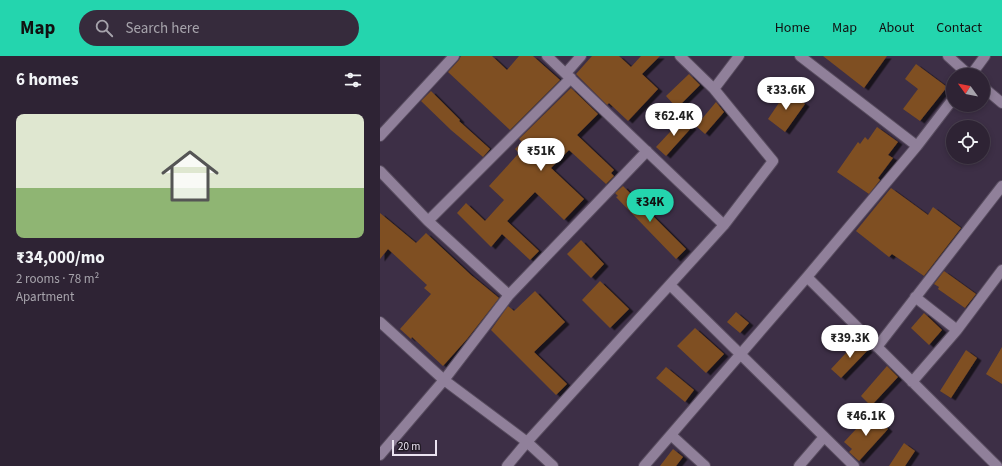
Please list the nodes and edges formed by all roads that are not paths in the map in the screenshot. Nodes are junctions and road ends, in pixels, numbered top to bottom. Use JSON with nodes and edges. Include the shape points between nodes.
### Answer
{"nodes":[{"id":1,"x":454,"y":56,"type":"edge"},
{"id":2,"x":547,"y":56,"type":"edge"},
{"id":3,"x":581,"y":56,"type":"edge"},
{"id":4,"x":680,"y":56,"type":"edge"},
{"id":5,"x":739,"y":56,"type":"edge"},
{"id":6,"x":800,"y":56,"type":"edge"},
{"id":7,"x":948,"y":56,"type":"edge"},
{"id":8,"x":984,"y":56,"type":"edge"},
{"id":9,"x":962,"y":68,"type":"edge"},
{"id":10,"x":975,"y":68,"type":"edge"},
{"id":11,"x":568,"y":76,"type":"junction"},
{"id":12,"x":714,"y":89,"type":"junction"},
{"id":13,"x":990,"y":93,"type":"edge"},
{"id":14,"x":1002,"y":103,"type":"edge"},
{"id":15,"x":946,"y":108,"type":"edge"},
{"id":16,"x":380,"y":136,"type":"edge"},
{"id":17,"x":917,"y":146,"type":"junction"},
{"id":18,"x":647,"y":151,"type":"junction"},
{"id":19,"x":380,"y":172,"type":"edge"},
{"id":20,"x":1002,"y":186,"type":"edge"},
{"id":21,"x":428,"y":221,"type":"junction"},
{"id":22,"x":724,"y":225,"type":"junction"},
{"id":23,"x":1002,"y":270,"type":"edge"},
{"id":24,"x":807,"y":277,"type":"junction"},
{"id":25,"x":670,"y":285,"type":"junction"},
{"id":26,"x":509,"y":295,"type":"junction"},
{"id":27,"x":916,"y":297,"type":"junction"},
{"id":28,"x":380,"y":322,"type":"edge"},
{"id":29,"x":957,"y":330,"type":"junction"},
{"id":30,"x":877,"y":347,"type":"junction"},
{"id":31,"x":740,"y":354,"type":"junction"},
{"id":32,"x":444,"y":380,"type":"junction"},
{"id":33,"x":912,"y":382,"type":"junction"},
{"id":34,"x":671,"y":435,"type":"junction"},
{"id":35,"x":824,"y":437,"type":"junction"},
{"id":36,"x":527,"y":442,"type":"junction"},
{"id":37,"x":380,"y":455,"type":"edge"},
{"id":38,"x":507,"y":466,"type":"edge"},
{"id":39,"x":553,"y":466,"type":"edge"},
{"id":40,"x":644,"y":466,"type":"edge"},
{"id":41,"x":705,"y":466,"type":"edge"},
{"id":42,"x":799,"y":466,"type":"edge"},
{"id":43,"x":854,"y":466,"type":"edge"},
{"id":44,"x":997,"y":466,"type":"edge"}],
"edges":[{"from":1,"to":16,"type":"street"},
{"from":2,"to":11,"type":"street"},
{"from":3,"to":11,"type":"street"},
{"from":4,"to":12,"type":"street"},
{"from":5,"to":12,"type":"street"},
{"from":6,"to":17,"type":"street"},
{"from":7,"to":9,"type":"street"},
{"from":8,"to":10,"type":"street"},
{"from":11,"to":18,"type":"street"},
{"from":11,"to":21,"type":"street"},
{"from":12,"to":22,"type":"street","via":[[773,161]]},
{"from":13,"to":14,"type":"street"},
{"from":15,"to":17,"type":"street"},
{"from":17,"to":24,"type":"street"},
{"from":18,"to":22,"type":"street"},
{"from":18,"to":26,"type":"street"},
{"from":19,"to":21,"type":"street"},
{"from":20,"to":27,"type":"street"},
{"from":21,"to":26,"type":"street"},
{"from":22,"to":25,"type":"street"},
{"from":23,"to":29,"type":"street"},
{"from":24,"to":30,"type":"street"},
{"from":24,"to":31,"type":"street"},
{"from":25,"to":31,"type":"street"},
{"from":25,"to":36,"type":"street"},
{"from":26,"to":32,"type":"street"},
{"from":27,"to":29,"type":"street"},
{"from":27,"to":30,"type":"street"},
{"from":28,"to":32,"type":"street"},
{"from":29,"to":33,"type":"street"},
{"from":30,"to":33,"type":"street"},
{"from":31,"to":34,"type":"street"},
{"from":31,"to":35,"type":"street"},
{"from":32,"to":36,"type":"street"},
{"from":32,"to":37,"type":"street"},
{"from":33,"to":44,"type":"street"},
{"from":34,"to":40,"type":"street"},
{"from":34,"to":41,"type":"street"},
{"from":35,"to":42,"type":"street"},
{"from":35,"to":43,"type":"street"},
{"from":36,"to":38,"type":"street"},
{"from":36,"to":39,"type":"street"}]}
